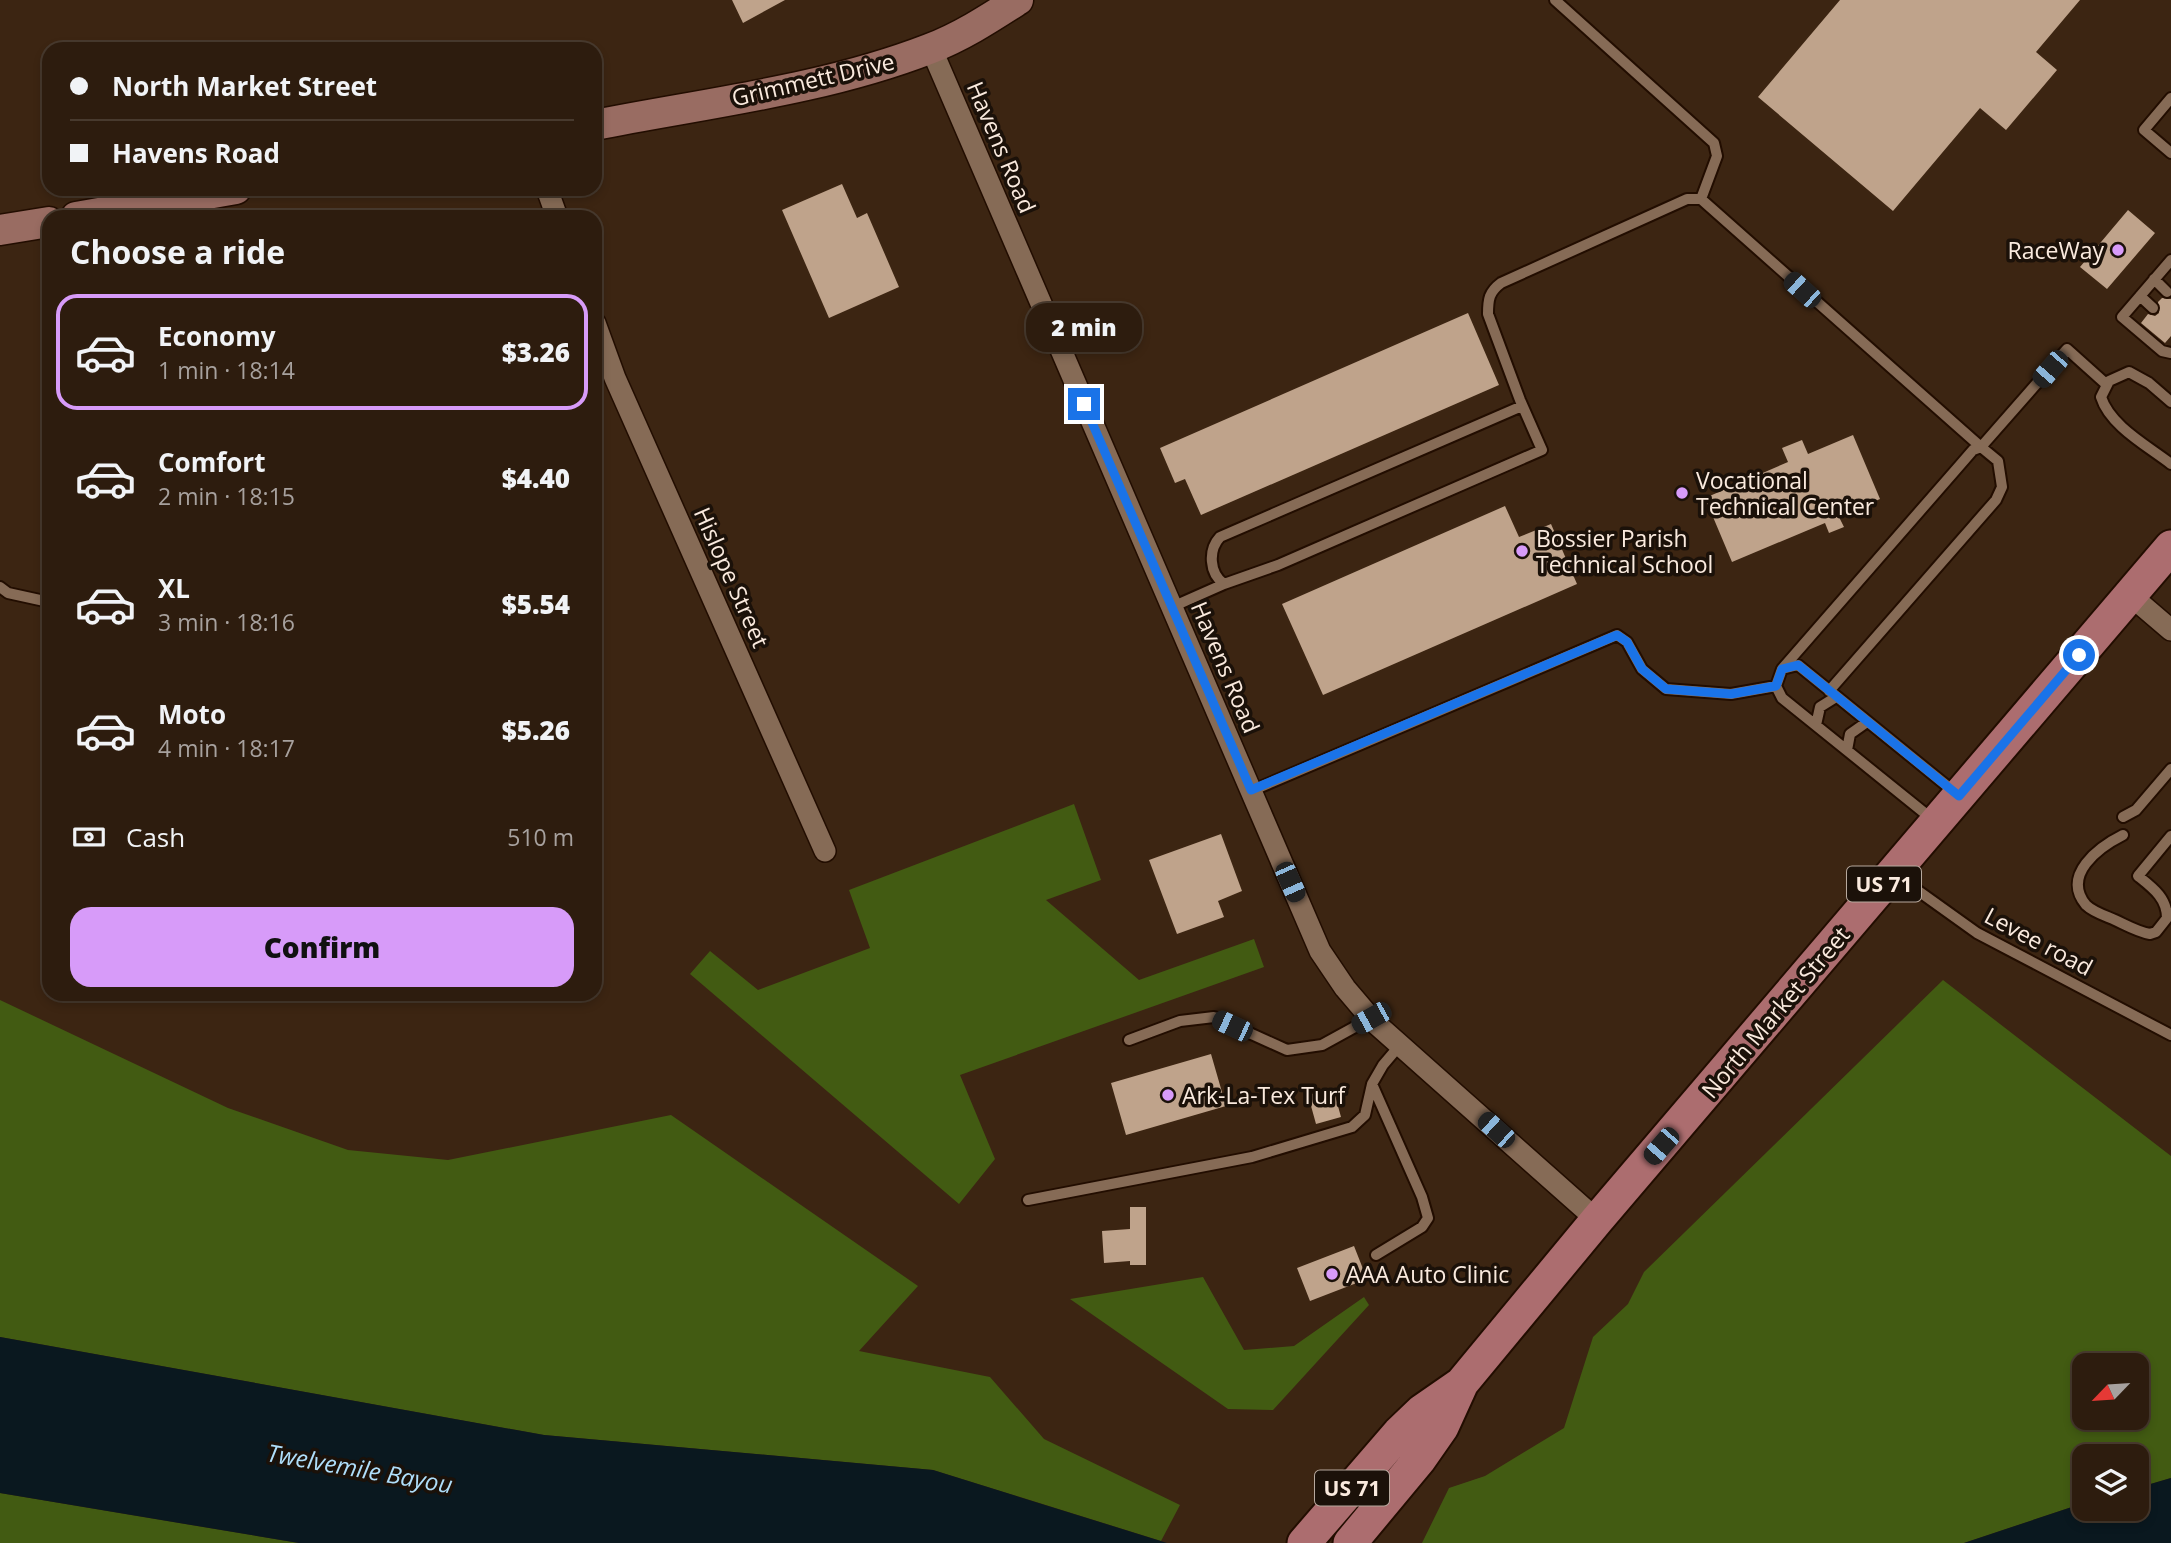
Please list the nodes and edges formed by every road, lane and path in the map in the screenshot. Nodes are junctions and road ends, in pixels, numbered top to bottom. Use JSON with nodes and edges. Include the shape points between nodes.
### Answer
{"nodes":[{"id":1,"x":1018,"y":0,"type":"edge"},
{"id":2,"x":1555,"y":0,"type":"edge"},
{"id":3,"x":931,"y":48,"type":"junction"},
{"id":4,"x":2171,"y":97,"type":"edge"},
{"id":5,"x":602,"y":124,"type":"edge"},
{"id":6,"x":2171,"y":153,"type":"edge"},
{"id":7,"x":196,"y":196,"type":"edge"},
{"id":8,"x":1701,"y":199,"type":"junction"},
{"id":9,"x":116,"y":210,"type":"edge"},
{"id":10,"x":42,"y":223,"type":"edge"},
{"id":11,"x":0,"y":230,"type":"edge"},
{"id":12,"x":2171,"y":261,"type":"edge"},
{"id":13,"x":2154,"y":279,"type":"junction"},
{"id":14,"x":2167,"y":292,"type":"dead end"},
{"id":15,"x":2140,"y":296,"type":"junction"},
{"id":16,"x":2153,"y":308,"type":"dead end"},
{"id":17,"x":602,"y":342,"type":"edge"},
{"id":18,"x":2171,"y":353,"type":"edge"},
{"id":19,"x":2106,"y":384,"type":"junction"},
{"id":20,"x":2171,"y":402,"type":"edge"},
{"id":21,"x":1522,"y":406,"type":"junction"},
{"id":22,"x":1981,"y":447,"type":"junction"},
{"id":23,"x":2171,"y":464,"type":"edge"},
{"id":24,"x":2171,"y":547,"type":"edge"},
{"id":25,"x":1224,"y":584,"type":"junction"},
{"id":26,"x":0,"y":587,"type":"edge"},
{"id":27,"x":2130,"y":595,"type":"junction"},
{"id":28,"x":42,"y":600,"type":"edge"},
{"id":29,"x":1172,"y":607,"type":"junction"},
{"id":30,"x":2171,"y":630,"type":"edge"},
{"id":31,"x":1782,"y":669,"type":"junction"},
{"id":32,"x":1776,"y":686,"type":"junction"},
{"id":33,"x":1833,"y":694,"type":"junction"},
{"id":34,"x":1867,"y":722,"type":"junction"},
{"id":35,"x":1816,"y":725,"type":"junction"},
{"id":36,"x":1847,"y":750,"type":"junction"},
{"id":37,"x":2171,"y":769,"type":"edge"},
{"id":38,"x":1251,"y":790,"type":"junction"},
{"id":39,"x":1959,"y":796,"type":"junction"},
{"id":40,"x":2127,"y":821,"type":"dead end"},
{"id":41,"x":1937,"y":822,"type":"junction"},
{"id":42,"x":2119,"y":831,"type":"dead end"},
{"id":43,"x":2171,"y":836,"type":"edge"},
{"id":44,"x":825,"y":850,"type":"dead end"},
{"id":45,"x":1893,"y":873,"type":"junction"},
{"id":46,"x":2169,"y":916,"type":"edge"},
{"id":47,"x":1371,"y":1018,"type":"junction"},
{"id":48,"x":2171,"y":1035,"type":"edge"},
{"id":49,"x":1129,"y":1040,"type":"dead end"},
{"id":50,"x":1400,"y":1045,"type":"junction"},
{"id":51,"x":1372,"y":1084,"type":"junction"},
{"id":52,"x":1028,"y":1200,"type":"dead end"},
{"id":53,"x":1597,"y":1220,"type":"junction"},
{"id":54,"x":1376,"y":1255,"type":"dead end"},
{"id":55,"x":1462,"y":1383,"type":"junction"},
{"id":56,"x":1304,"y":1543,"type":"edge"},
{"id":57,"x":1350,"y":1543,"type":"edge"}],
"edges":[{"from":1,"to":3,"type":"main road","name":"Grimmett Drive"},
{"from":2,"to":8,"type":"lane","via":[[1714,143],[1717,156]]},
{"from":3,"to":5,"type":"main road","name":"Grimmett Drive","via":[[835,78]]},
{"from":3,"to":29,"type":"street","name":"Havens Road"},
{"from":4,"to":6,"type":"lane","via":[[2144,130]]},
{"from":7,"to":9,"type":"main road"},
{"from":8,"to":21,"type":"lane","via":[[1686,199],[1491,290],[1488,314]]},
{"from":8,"to":22,"type":"lane"},
{"from":10,"to":11,"type":"main road"},
{"from":12,"to":13,"type":"lane"},
{"from":13,"to":14,"type":"lane"},
{"from":13,"to":15,"type":"lane"},
{"from":15,"to":16,"type":"lane"},
{"from":15,"to":18,"type":"lane","via":[[2122,317],[2162,351]]},
{"from":17,"to":44,"type":"street","name":"Hislope Street"},
{"from":19,"to":20,"type":"lane","via":[[2129,372]]},
{"from":19,"to":22,"type":"lane","via":[[2067,349]]},
{"from":19,"to":23,"type":"lane","via":[[2101,397],[2105,411]]},
{"from":21,"to":25,"type":"lane","via":[[1220,537],[1214,543],[1211,561]]},
{"from":21,"to":25,"type":"lane","via":[[1542,450],[1279,565]]},
{"from":22,"to":31,"type":"lane","via":[[1973,450]]},
{"from":22,"to":33,"type":"lane","via":[[1998,461],[2001,487],[1996,500]]},
{"from":24,"to":27,"type":"main road","name":"North Market Street","number":"US 71"},
{"from":25,"to":29,"type":"lane"},
{"from":26,"to":28,"type":"lane"},
{"from":27,"to":30,"type":"street"},
{"from":27,"to":39,"type":"main road","name":"North Market Street","number":"US 71"},
{"from":29,"to":38,"type":"street","name":"Havens Road"},
{"from":31,"to":32,"type":"lane"},
{"from":31,"to":33,"type":"lane","via":[[1798,665]]},
{"from":32,"to":35,"type":"lane","via":[[1782,698]]},
{"from":32,"to":38,"type":"lane","via":[[1731,694],[1666,689],[1642,669],[1627,642],[1617,635]]},
{"from":33,"to":34,"type":"lane"},
{"from":33,"to":35,"type":"lane","via":[[1820,707]]},
{"from":34,"to":36,"type":"lane","via":[[1850,734]]},
{"from":34,"to":39,"type":"lane"},
{"from":35,"to":36,"type":"lane"},
{"from":36,"to":41,"type":"lane"},
{"from":37,"to":40,"type":"lane"},
{"from":38,"to":47,"type":"street","name":"Havens Road","via":[[1320,951]]},
{"from":39,"to":41,"type":"main road","name":"North Market Street","number":"US 71"},
{"from":41,"to":45,"type":"main road","name":"North Market Street","number":"US 71"},
{"from":42,"to":46,"type":"lane","via":[[2078,874],[2079,890],[2087,905],[2145,933],[2156,932]]},
{"from":43,"to":46,"type":"lane","via":[[2138,876],[2164,901]]},
{"from":45,"to":48,"type":"lane","name":"Levee road","via":[[1977,933]]},
{"from":45,"to":53,"type":"main road","name":"North Market Street","number":"US 71"},
{"from":47,"to":49,"type":"lane","via":[[1322,1045],[1287,1050],[1214,1017],[1180,1021]]},
{"from":47,"to":50,"type":"street","name":"Havens Road"},
{"from":50,"to":51,"type":"lane"},
{"from":50,"to":53,"type":"street","name":"Havens Road"},
{"from":51,"to":52,"type":"lane","via":[[1365,1115],[1352,1127],[1252,1157]]},
{"from":51,"to":54,"type":"lane","via":[[1427,1217],[1422,1227]]},
{"from":53,"to":55,"type":"main road","name":"North Market Street","number":"US 71"},
{"from":55,"to":56,"type":"main road","name":"North Market Street","number":"US 71","via":[[1399,1433]]},
{"from":55,"to":57,"type":"main road","name":"North Market Street","number":"US 71","via":[[1442,1427],[1419,1460]]}]}
